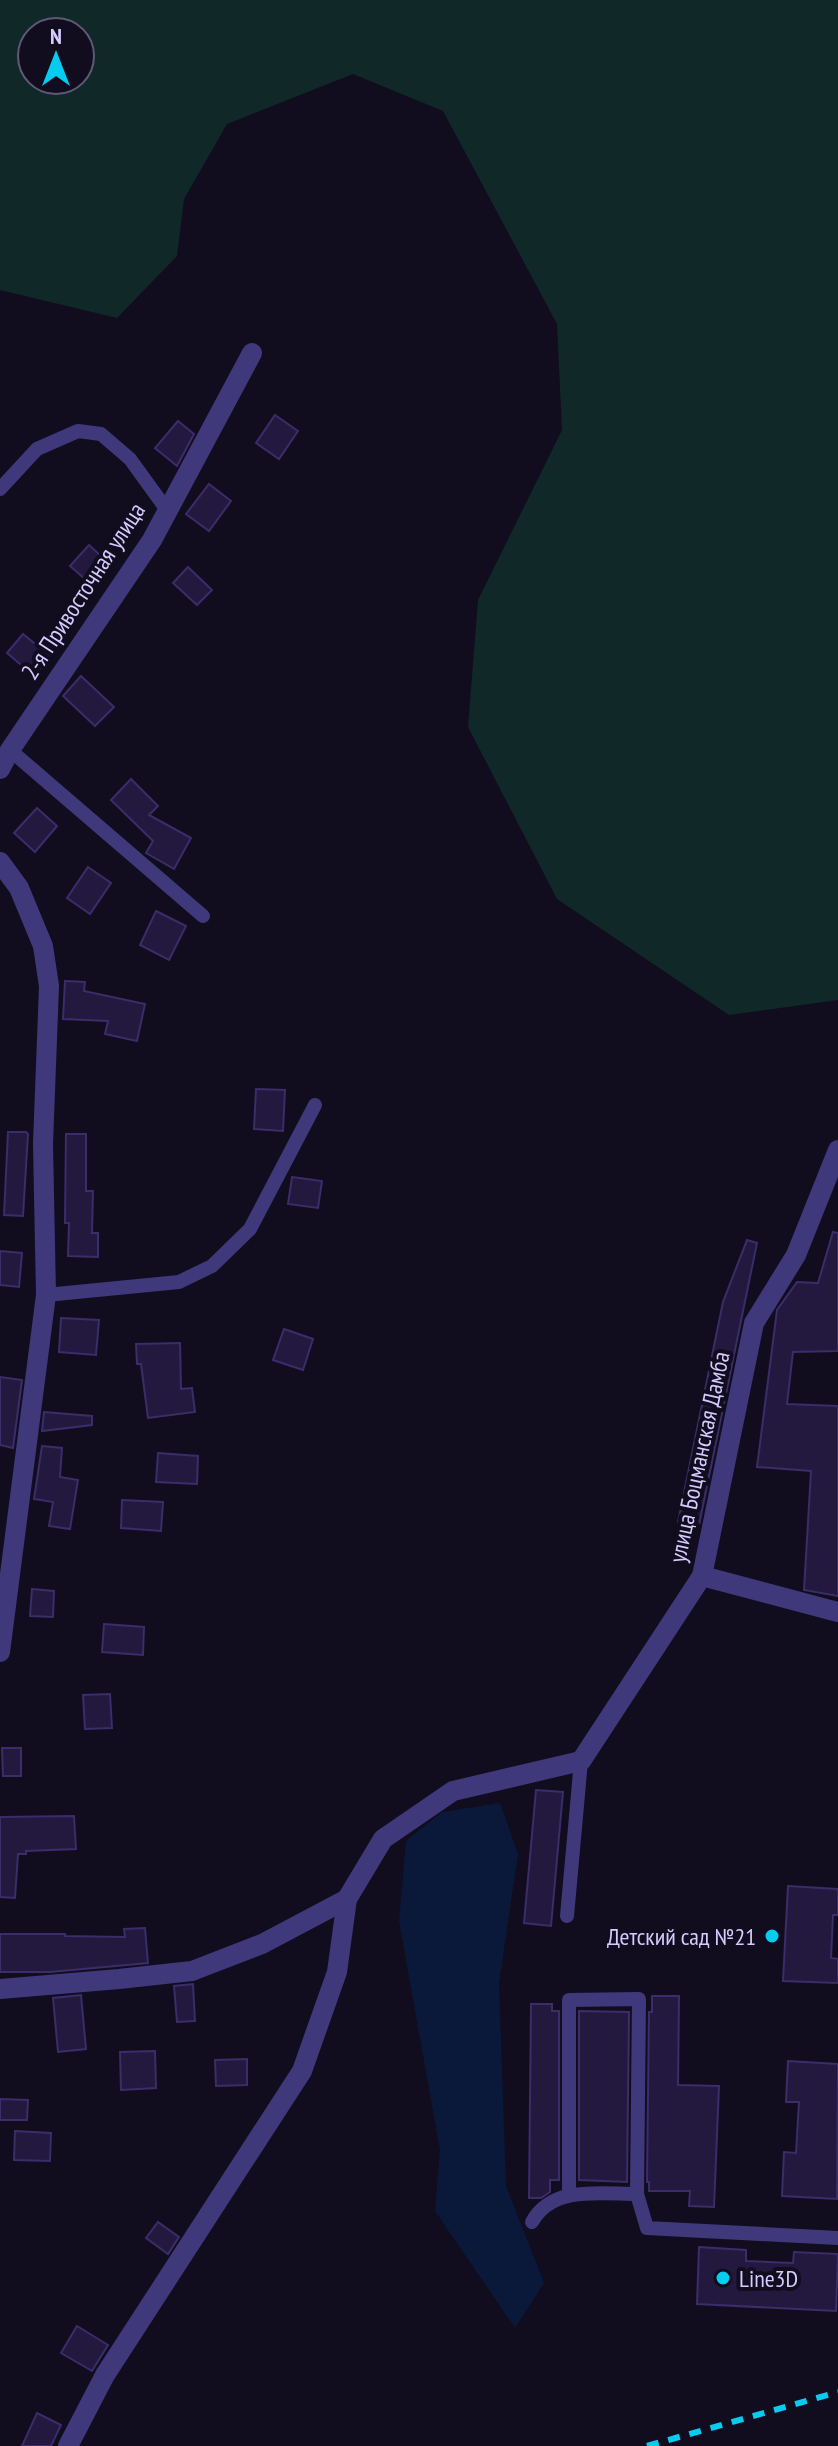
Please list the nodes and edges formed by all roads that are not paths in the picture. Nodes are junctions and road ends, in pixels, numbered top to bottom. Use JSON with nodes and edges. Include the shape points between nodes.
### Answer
{"nodes":[{"id":1,"x":252,"y":353,"type":"dead end"},
{"id":2,"x":0,"y":489,"type":"edge"},
{"id":3,"x":167,"y":510,"type":"junction"},
{"id":4,"x":10,"y":750,"type":"junction"},
{"id":5,"x":0,"y":769,"type":"edge"},
{"id":6,"x":0,"y":862,"type":"edge"},
{"id":7,"x":203,"y":916,"type":"dead end"},
{"id":8,"x":315,"y":1105,"type":"dead end"},
{"id":9,"x":838,"y":1150,"type":"edge"},
{"id":10,"x":46,"y":1295,"type":"junction"},
{"id":11,"x":702,"y":1576,"type":"junction"},
{"id":12,"x":838,"y":1612,"type":"edge"},
{"id":13,"x":0,"y":1652,"type":"edge"},
{"id":14,"x":581,"y":1761,"type":"junction"},
{"id":15,"x":347,"y":1899,"type":"junction"},
{"id":16,"x":567,"y":1916,"type":"dead end"},
{"id":17,"x":0,"y":1989,"type":"edge"},
{"id":18,"x":569,"y":2194,"type":"junction"},
{"id":19,"x":637,"y":2194,"type":"junction"},
{"id":20,"x":532,"y":2222,"type":"dead end"},
{"id":21,"x":838,"y":2238,"type":"edge"},
{"id":22,"x":68,"y":2446,"type":"edge"}],
"edges":[{"from":1,"to":3,"type":"street","name":"2-я Привосточная улица"},
{"from":2,"to":3,"type":"lane","via":[[37,449],[78,431],[101,434],[130,459]]},
{"from":3,"to":4,"type":"street","name":"2-я Привосточная улица"},
{"from":4,"to":5,"type":"street","name":"2-я Привосточная улица"},
{"from":4,"to":7,"type":"lane"},
{"from":6,"to":10,"type":"street","via":[[19,888],[43,946],[49,986],[43,1144]]},
{"from":8,"to":10,"type":"lane","via":[[250,1229],[212,1266],[179,1282]]},
{"from":9,"to":11,"type":"street","name":"улица Боцманская Дамба","via":[[796,1255],[754,1323]]},
{"from":10,"to":13,"type":"street"},
{"from":11,"to":12,"type":"street"},
{"from":11,"to":14,"type":"street","name":"улица Боцманская Дамба"},
{"from":14,"to":15,"type":"street","via":[[453,1791],[383,1839]]},
{"from":14,"to":16,"type":"lane"},
{"from":15,"to":17,"type":"street","via":[[262,1944],[192,1971]]},
{"from":15,"to":22,"type":"street","via":[[337,1972],[302,2071],[105,2375]]},
{"from":18,"to":19,"type":"lane"},
{"from":18,"to":19,"type":"lane","via":[[569,2000],[639,1999]]},
{"from":18,"to":20,"type":"lane","via":[[539,2208]]},
{"from":19,"to":21,"type":"lane","via":[[647,2228]]}]}
